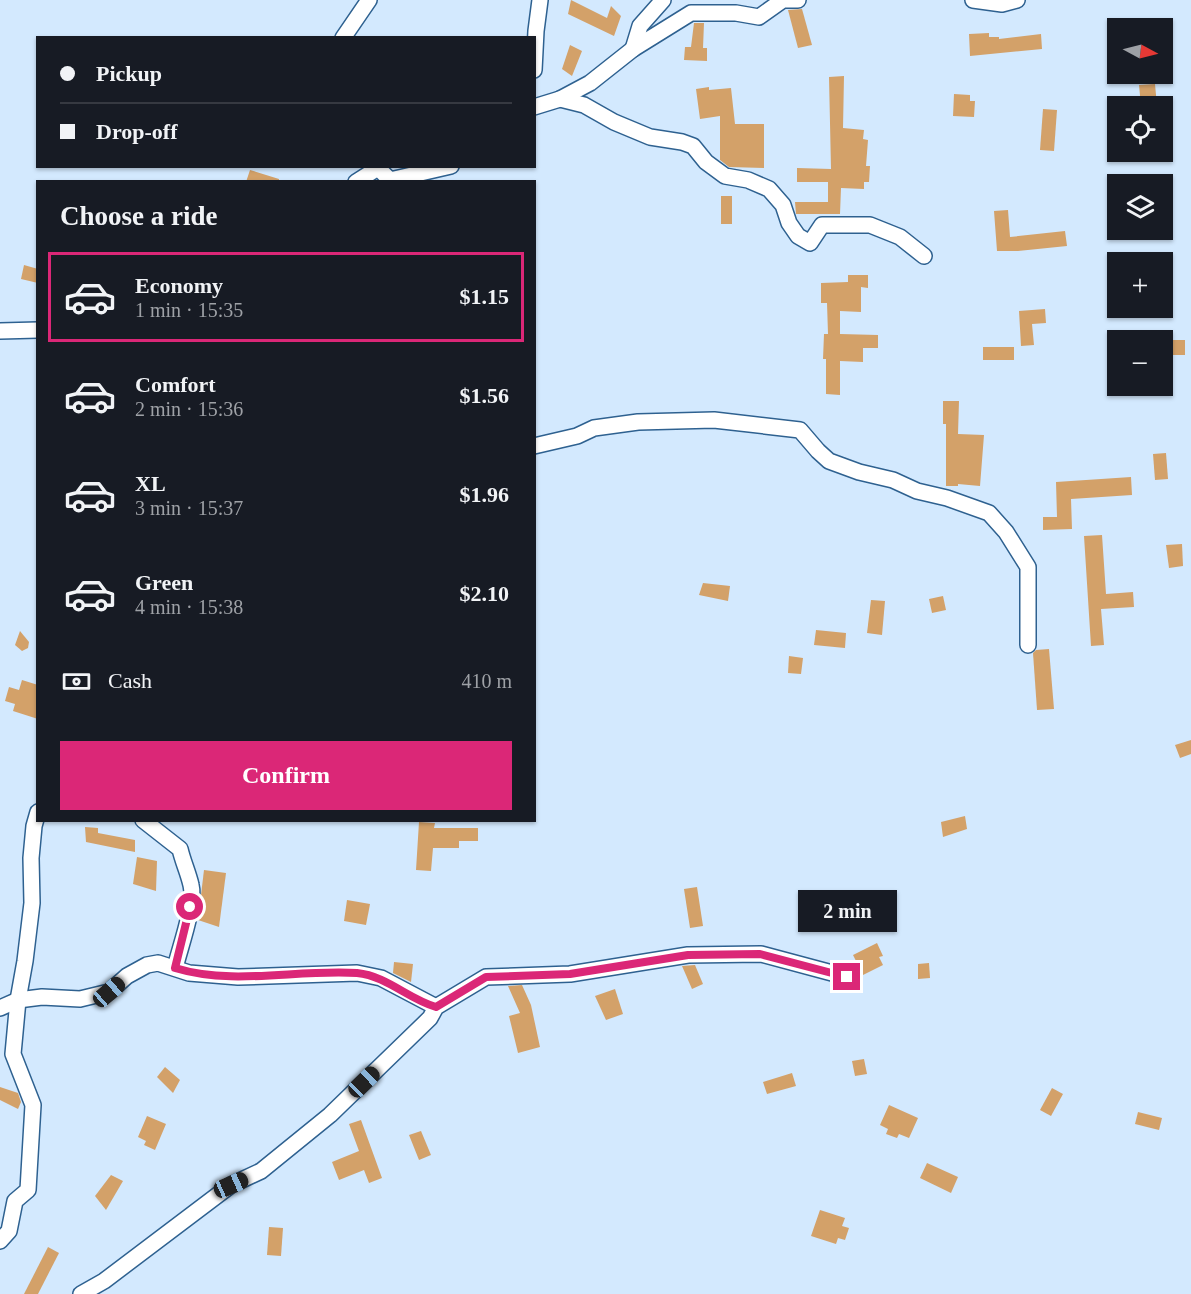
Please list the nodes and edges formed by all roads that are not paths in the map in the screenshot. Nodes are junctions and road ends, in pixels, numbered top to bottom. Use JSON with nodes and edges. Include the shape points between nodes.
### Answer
{"nodes":[{"id":1,"x":369,"y":0,"type":"edge"},
{"id":2,"x":540,"y":0,"type":"edge"},
{"id":3,"x":663,"y":0,"type":"edge"},
{"id":4,"x":783,"y":0,"type":"edge"},
{"id":5,"x":798,"y":0,"type":"edge"},
{"id":6,"x":973,"y":0,"type":"edge"},
{"id":7,"x":1017,"y":0,"type":"edge"},
{"id":8,"x":344,"y":36,"type":"edge"},
{"id":9,"x":536,"y":36,"type":"edge"},
{"id":10,"x":633,"y":49,"type":"junction"},
{"id":11,"x":560,"y":99,"type":"junction"},
{"id":12,"x":536,"y":106,"type":"edge"},
{"id":13,"x":376,"y":168,"type":"edge"},
{"id":14,"x":378,"y":168,"type":"edge"},
{"id":15,"x":442,"y":168,"type":"edge"},
{"id":16,"x":359,"y":180,"type":"edge"},
{"id":17,"x":390,"y":180,"type":"edge"},
{"id":18,"x":390,"y":180,"type":"edge"},
{"id":19,"x":924,"y":256,"type":"dead end"},
{"id":20,"x":36,"y":330,"type":"edge"},
{"id":21,"x":0,"y":331,"type":"edge"},
{"id":22,"x":536,"y":446,"type":"edge"},
{"id":23,"x":1028,"y":645,"type":"dead end"},
{"id":24,"x":36,"y":819,"type":"edge"},
{"id":25,"x":146,"y":822,"type":"edge"},
{"id":26,"x":175,"y":968,"type":"junction"},
{"id":27,"x":847,"y":977,"type":"dead end"},
{"id":28,"x":18,"y":1000,"type":"junction"},
{"id":29,"x":436,"y":1007,"type":"junction"},
{"id":30,"x":0,"y":1008,"type":"edge"},
{"id":31,"x":0,"y":1241,"type":"edge"},
{"id":32,"x":81,"y":1294,"type":"edge"}],
"edges":[{"from":1,"to":8,"type":"street"},
{"from":2,"to":9,"type":"street"},
{"from":3,"to":10,"type":"street","via":[[640,26]]},
{"from":4,"to":5,"type":"street"},
{"from":4,"to":10,"type":"street","via":[[759,17],[691,13]]},
{"from":6,"to":7,"type":"street","via":[[1002,4]]},
{"from":10,"to":11,"type":"street","via":[[590,83]]},
{"from":11,"to":12,"type":"street"},
{"from":11,"to":19,"type":"street","via":[[584,105],[650,137],[693,146],[725,176],[759,183],[783,205],[798,236],[810,243],[822,225],[870,225],[900,237]]},
{"from":13,"to":16,"type":"street"},
{"from":14,"to":17,"type":"street"},
{"from":15,"to":18,"type":"street"},
{"from":20,"to":21,"type":"street"},
{"from":22,"to":23,"type":"street","via":[[594,428],[638,422],[714,420],[800,430],[829,461],[989,513],[1028,567]]},
{"from":24,"to":28,"type":"street","via":[[31,858],[32,903]]},
{"from":25,"to":26,"type":"street","via":[[180,849],[192,886]]},
{"from":26,"to":28,"type":"street","via":[[158,963],[147,965],[109,992],[80,999]]},
{"from":26,"to":29,"type":"street","via":[[238,977],[357,973],[381,978]]},
{"from":27,"to":29,"type":"street","via":[[760,954],[688,955],[570,974],[486,977]]},
{"from":28,"to":30,"type":"street"},
{"from":28,"to":31,"type":"street","via":[[13,1054],[33,1105],[28,1190],[15,1201],[9,1231]]},
{"from":29,"to":32,"type":"street","via":[[430,1018],[330,1114],[261,1171],[231,1185],[104,1281]]}]}
